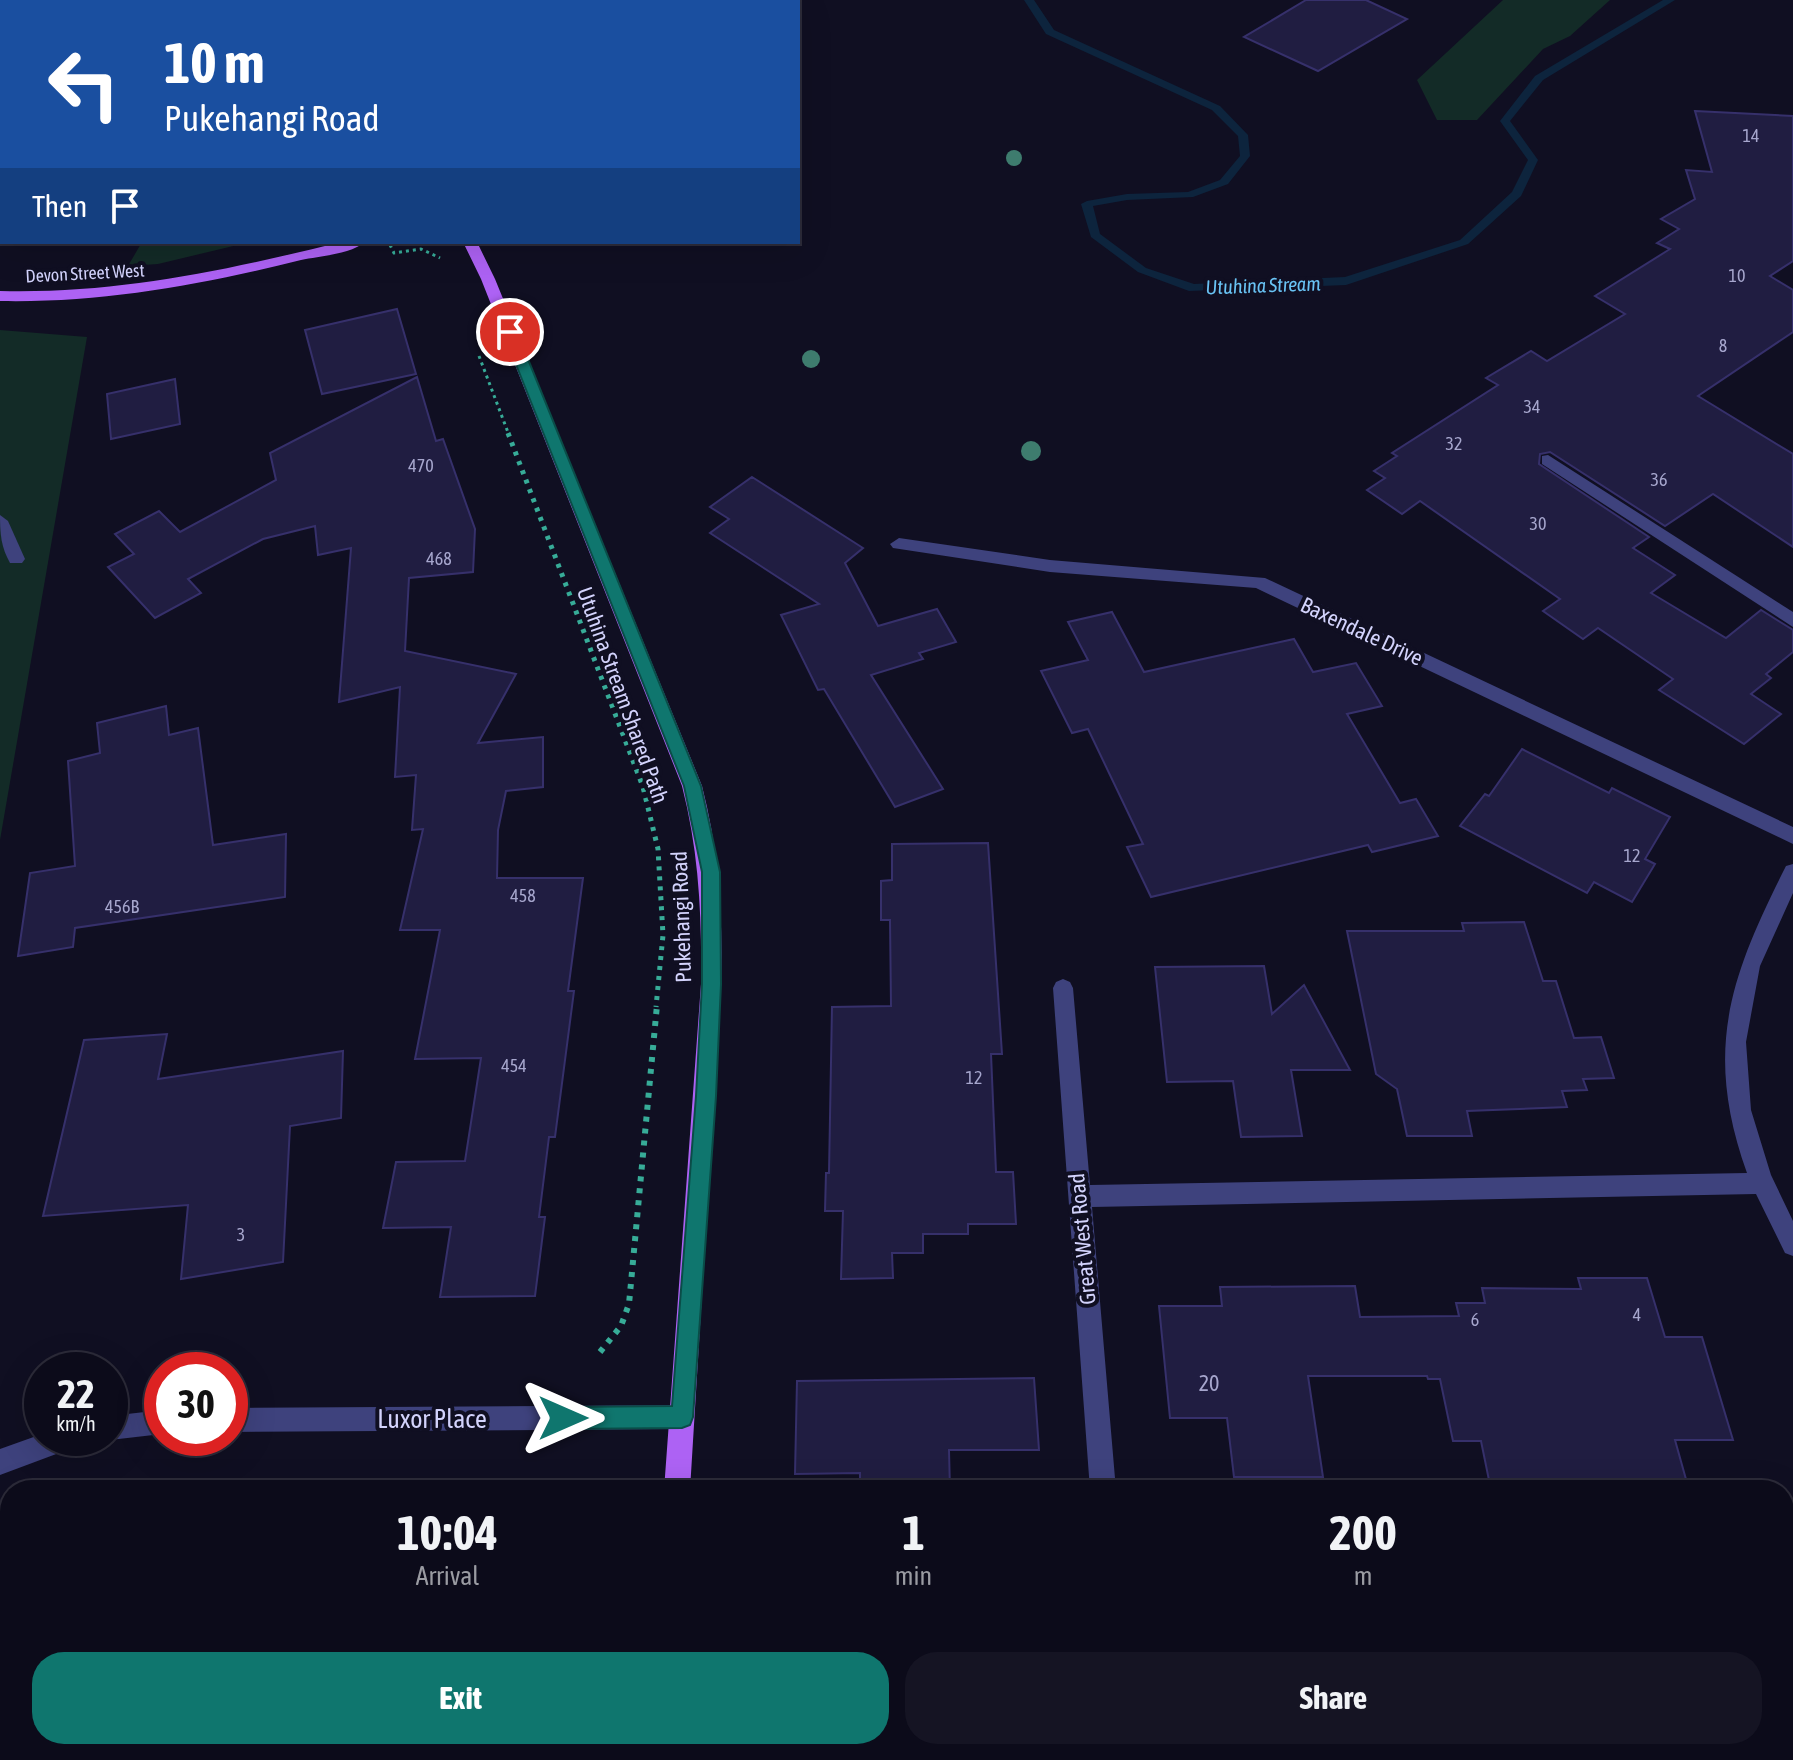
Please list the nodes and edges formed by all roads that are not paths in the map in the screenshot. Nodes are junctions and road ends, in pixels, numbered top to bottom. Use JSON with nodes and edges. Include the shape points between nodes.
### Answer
{"nodes":[{"id":1,"x":350,"y":244,"type":"edge"},
{"id":2,"x":471,"y":244,"type":"edge"},
{"id":3,"x":0,"y":296,"type":"edge"},
{"id":4,"x":1548,"y":460,"type":"dead end"},
{"id":5,"x":0,"y":521,"type":"edge"},
{"id":6,"x":899,"y":544,"type":"dead end"},
{"id":7,"x":16,"y":559,"type":"dead end"},
{"id":8,"x":1793,"y":621,"type":"edge"},
{"id":9,"x":1793,"y":836,"type":"edge"},
{"id":10,"x":1793,"y":872,"type":"edge"},
{"id":11,"x":1063,"y":988,"type":"dead end"},
{"id":12,"x":1760,"y":1183,"type":"junction"},
{"id":13,"x":1078,"y":1196,"type":"junction"},
{"id":14,"x":1793,"y":1245,"type":"edge"},
{"id":15,"x":682,"y":1417,"type":"junction"},
{"id":16,"x":248,"y":1420,"type":"edge"},
{"id":17,"x":24,"y":1453,"type":"edge"},
{"id":18,"x":0,"y":1462,"type":"edge"},
{"id":19,"x":678,"y":1480,"type":"edge"},
{"id":20,"x":1102,"y":1480,"type":"edge"}],
"edges":[{"from":1,"to":3,"type":"main road","name":"Devon Street West","via":[[122,294]]},
{"from":2,"to":15,"type":"main road","name":"Pukehangi Road","via":[[549,427],[705,830],[713,910],[711,984]]},
{"from":4,"to":8,"type":"street"},
{"from":5,"to":7,"type":"street"},
{"from":6,"to":9,"type":"street","name":"Baxendale Drive","via":[[1050,566],[1259,582]]},
{"from":10,"to":12,"type":"street","via":[[1751,965],[1733,1042],[1737,1104]]},
{"from":11,"to":13,"type":"street","name":"Great West Road"},
{"from":12,"to":13,"type":"street"},
{"from":12,"to":14,"type":"street"},
{"from":13,"to":20,"type":"street","name":"Great West Road"},
{"from":15,"to":16,"type":"street","name":"Luxor Place"},
{"from":15,"to":19,"type":"main road","name":"Pukehangi Road"},
{"from":17,"to":18,"type":"street"}]}
